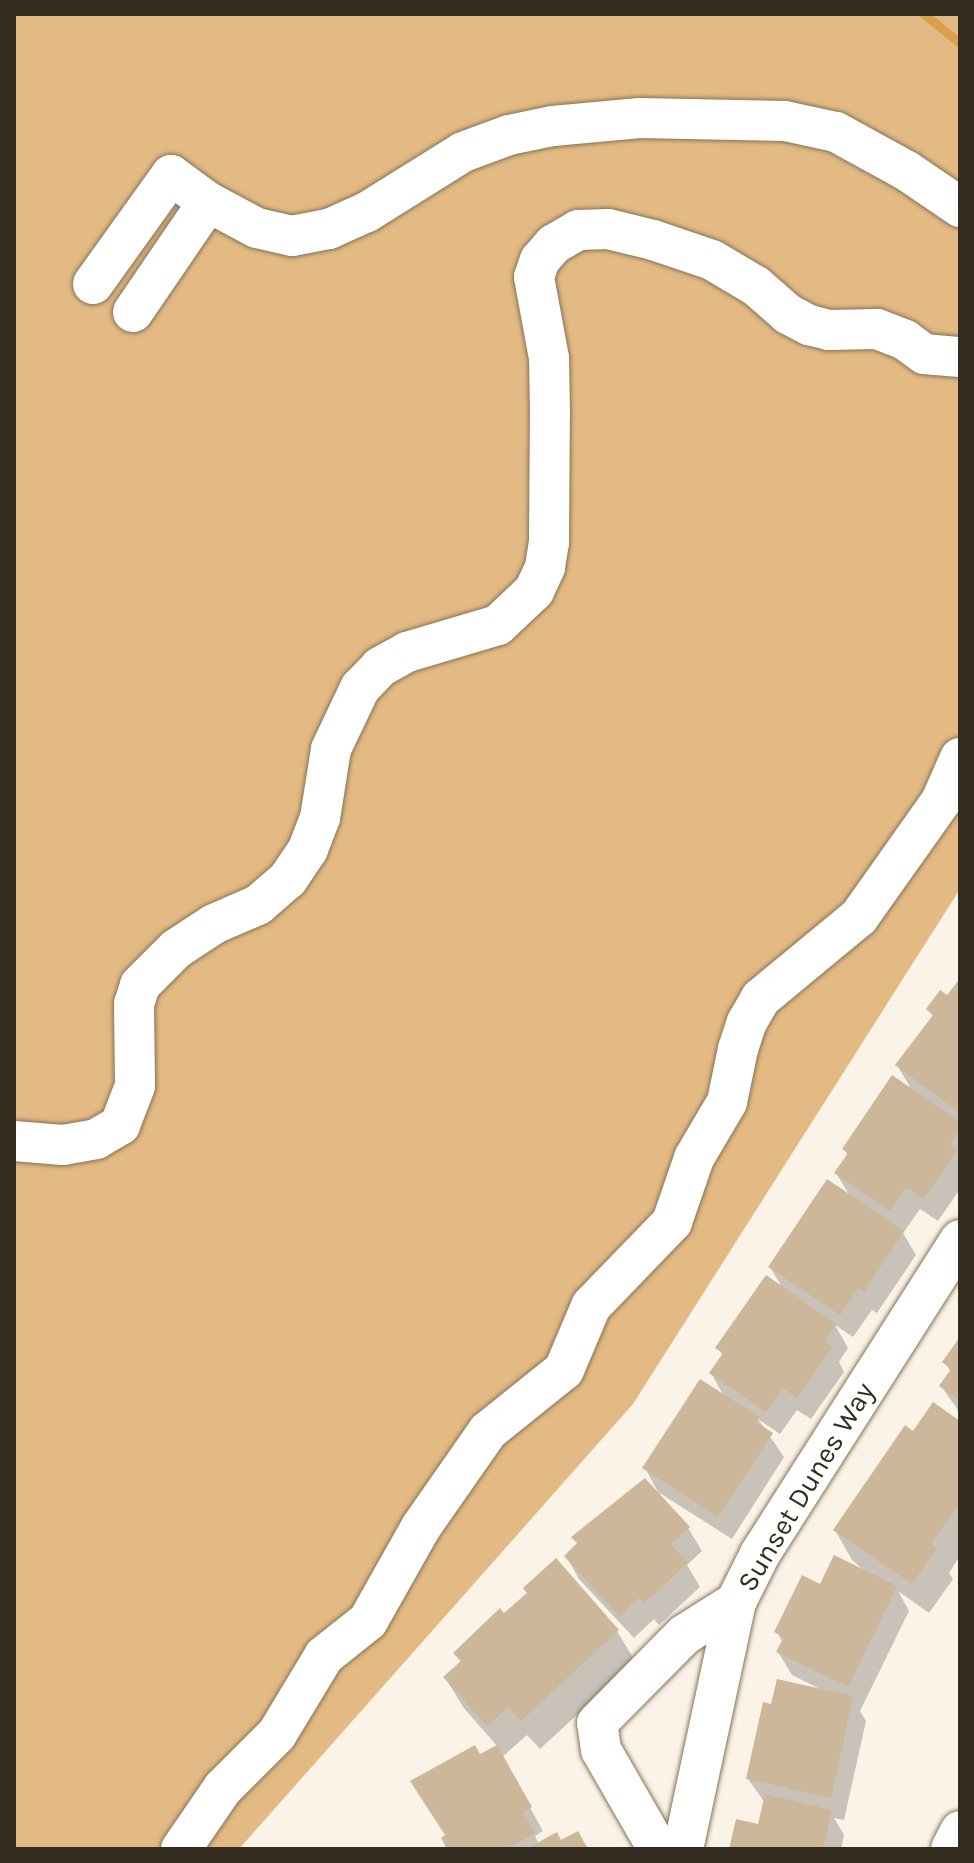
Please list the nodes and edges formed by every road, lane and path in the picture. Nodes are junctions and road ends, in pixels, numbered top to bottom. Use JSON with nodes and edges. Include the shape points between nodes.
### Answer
{"nodes":[{"id":1,"x":208,"y":202,"type":"junction"},
{"id":2,"x":960,"y":207,"type":"edge"},
{"id":3,"x":93,"y":284,"type":"dead end"},
{"id":4,"x":133,"y":312,"type":"dead end"},
{"id":5,"x":960,"y":357,"type":"edge"},
{"id":6,"x":960,"y":758,"type":"edge"},
{"id":7,"x":14,"y":1141,"type":"edge"},
{"id":8,"x":960,"y":1240,"type":"edge"},
{"id":9,"x":736,"y":1602,"type":"junction"},
{"id":10,"x":960,"y":1831,"type":"edge"},
{"id":11,"x":181,"y":1849,"type":"edge"},
{"id":12,"x":658,"y":1849,"type":"edge"},
{"id":13,"x":683,"y":1849,"type":"edge"},
{"id":14,"x":951,"y":1849,"type":"edge"}],
"edges":[{"from":1,"to":2,"type":"street","via":[[257,228],[292,236],[329,229],[367,212],[463,152],[509,135],[640,118],[785,121],[836,132]]},
{"from":1,"to":3,"type":"street","via":[[171,175]]},
{"from":1,"to":4,"type":"street"},
{"from":5,"to":7,"type":"street","via":[[924,354],[877,329],[809,325],[712,260],[653,240],[608,229],[578,230],[554,244],[534,277],[549,358],[550,414],[549,543],[534,591],[498,625],[407,652],[380,667],[360,688],[331,749],[320,818],[288,879],[258,905],[214,924],[176,949],[140,985],[134,1004],[135,1086],[120,1125],[96,1139],[63,1145]]},
{"from":6,"to":11,"type":"street","via":[[941,801],[859,917],[761,998],[738,1049],[727,1102],[694,1158],[672,1222],[591,1306],[564,1370],[488,1431],[421,1527],[368,1621],[324,1656],[277,1734],[223,1788]]},
{"from":8,"to":9,"type":"street","name":"Sunset Dunes Way","via":[[760,1554]]},
{"from":9,"to":12,"type":"street","via":[[684,1635],[597,1723],[601,1750]]},
{"from":9,"to":13,"type":"street","name":"Sunset Dunes Way"},
{"from":10,"to":14,"type":"street"}]}
